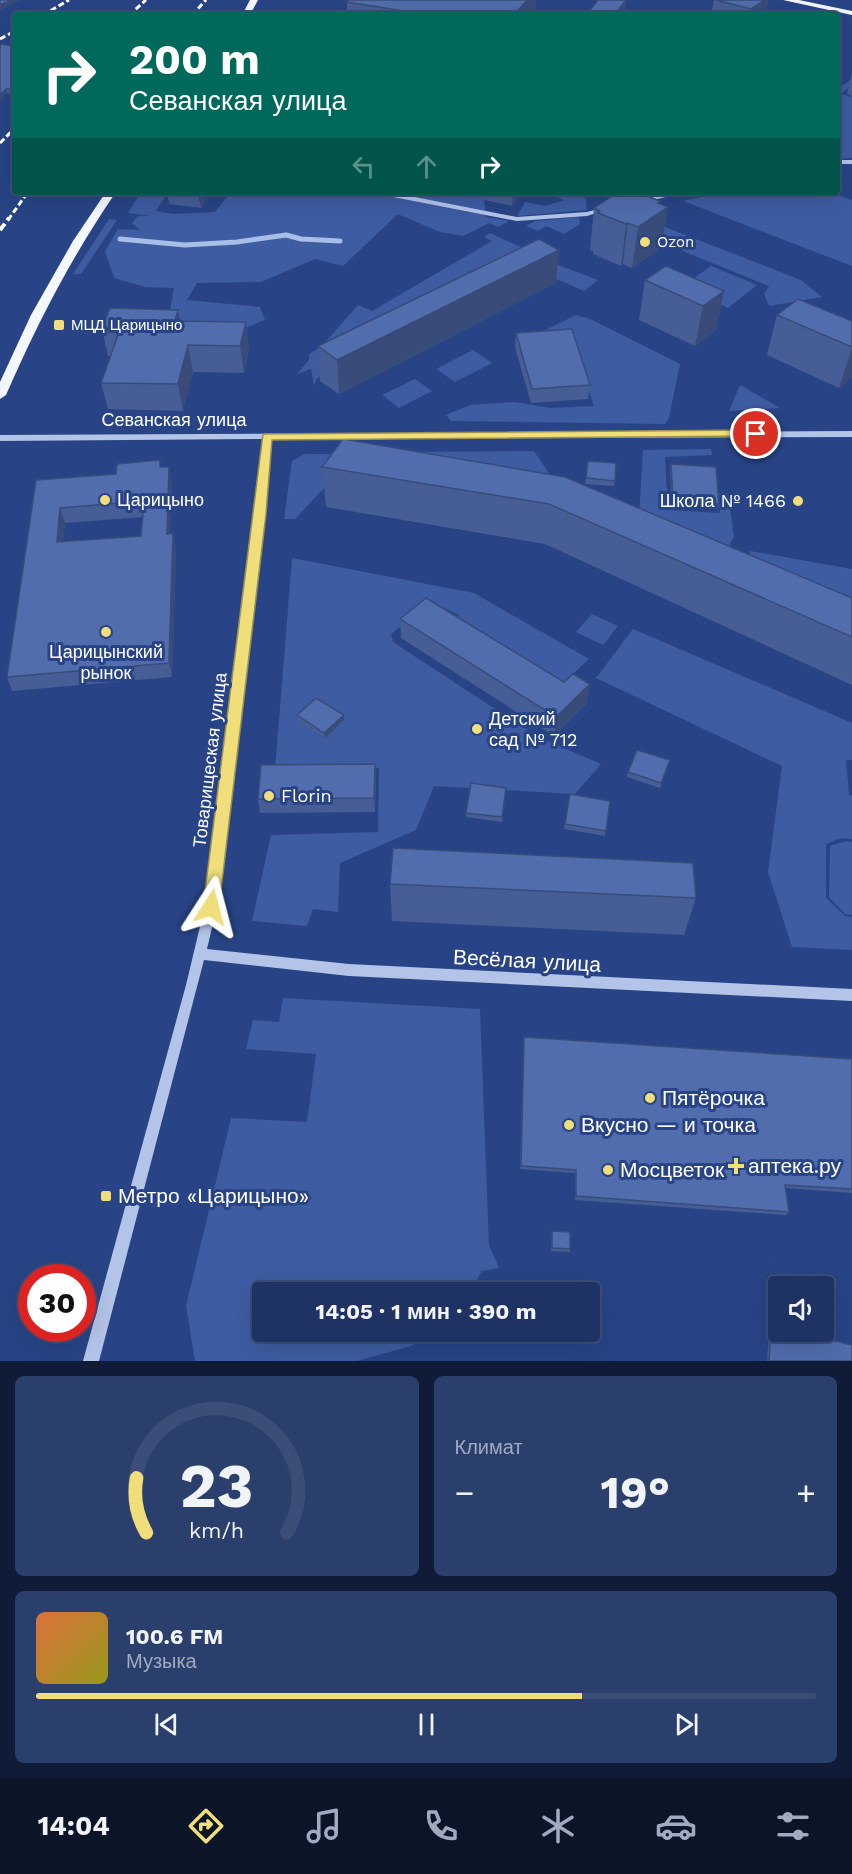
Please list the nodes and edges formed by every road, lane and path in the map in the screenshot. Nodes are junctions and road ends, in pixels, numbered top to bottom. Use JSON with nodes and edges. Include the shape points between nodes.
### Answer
{"nodes":[{"id":1,"x":787,"y":0,"type":"edge"},
{"id":2,"x":835,"y":0,"type":"edge"},
{"id":3,"x":852,"y":3,"type":"edge"},
{"id":4,"x":852,"y":13,"type":"edge"},
{"id":5,"x":109,"y":195,"type":"edge"},
{"id":6,"x":394,"y":195,"type":"edge"},
{"id":7,"x":669,"y":195,"type":"edge"},
{"id":8,"x":629,"y":204,"type":"edge"},
{"id":9,"x":619,"y":206,"type":"edge"},
{"id":10,"x":0,"y":395,"type":"edge"},
{"id":11,"x":852,"y":434,"type":"edge"},
{"id":12,"x":267,"y":437,"type":"junction"},
{"id":13,"x":0,"y":438,"type":"edge"},
{"id":14,"x":200,"y":954,"type":"junction"},
{"id":15,"x":852,"y":995,"type":"edge"},
{"id":16,"x":91,"y":1361,"type":"edge"}],
"edges":[{"from":1,"to":4,"type":"main road"},
{"from":2,"to":3,"type":"main road"},
{"from":5,"to":10,"type":"main road","via":[[39,307]]},
{"from":6,"to":9,"type":"street","via":[[521,219],[587,214]]},
{"from":7,"to":8,"type":"street"},
{"from":11,"to":12,"type":"street","name":"Севанская улица"},
{"from":12,"to":13,"type":"street","name":"Севанская улица"},
{"from":12,"to":14,"type":"street","name":"Товарищеская улица","via":[[214,893]]},
{"from":14,"to":15,"type":"street","name":"Весёлая улица","via":[[372,972]]},
{"from":14,"to":16,"type":"street","name":"Товарищеская улица"}]}
